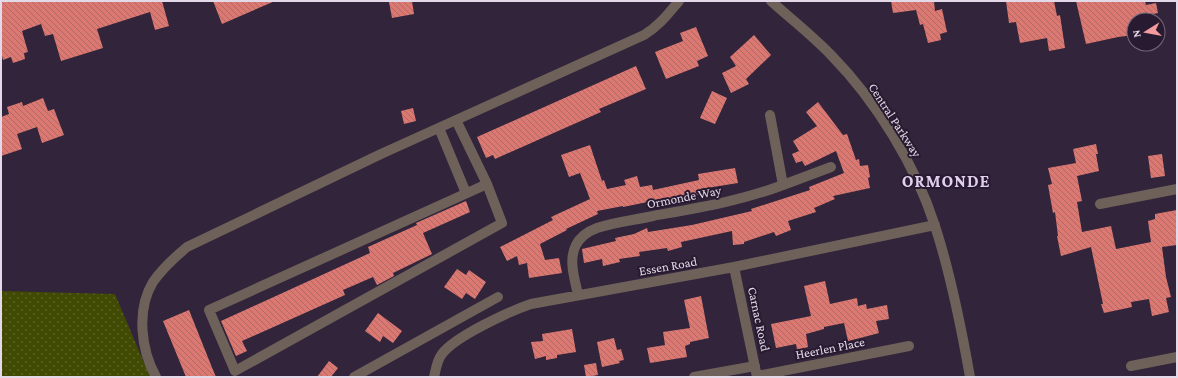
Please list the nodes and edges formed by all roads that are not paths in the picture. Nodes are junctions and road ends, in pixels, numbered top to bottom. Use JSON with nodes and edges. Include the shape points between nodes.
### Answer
{"nodes":[{"id":1,"x":679,"y":1,"type":"edge"},
{"id":2,"x":771,"y":1,"type":"edge"},
{"id":3,"x":770,"y":115,"type":"dead end"},
{"id":4,"x":456,"y":120,"type":"junction"},
{"id":5,"x":439,"y":128,"type":"junction"},
{"id":6,"x":831,"y":167,"type":"dead end"},
{"id":7,"x":487,"y":184,"type":"junction"},
{"id":8,"x":783,"y":185,"type":"junction"},
{"id":9,"x":1177,"y":189,"type":"edge"},
{"id":10,"x":466,"y":193,"type":"junction"},
{"id":11,"x":1100,"y":204,"type":"dead end"},
{"id":12,"x":935,"y":224,"type":"junction"},
{"id":13,"x":734,"y":267,"type":"junction"},
{"id":14,"x":578,"y":295,"type":"junction"},
{"id":15,"x":498,"y":297,"type":"dead end"},
{"id":16,"x":909,"y":346,"type":"dead end"},
{"id":17,"x":1177,"y":357,"type":"edge"},
{"id":18,"x":755,"y":366,"type":"junction"},
{"id":19,"x":1131,"y":366,"type":"dead end"},
{"id":20,"x":757,"y":376,"type":"edge"},
{"id":21,"x":156,"y":377,"type":"edge"},
{"id":22,"x":354,"y":377,"type":"edge"},
{"id":23,"x":434,"y":377,"type":"edge"},
{"id":24,"x":694,"y":377,"type":"edge"},
{"id":25,"x":970,"y":377,"type":"edge"}],
"edges":[{"from":1,"to":4,"type":"street","via":[[665,19],[644,35]]},
{"from":2,"to":12,"type":"street","name":"Central Parkway","via":[[832,56],[860,88],[898,144]]},
{"from":3,"to":8,"type":"street"},
{"from":4,"to":5,"type":"street"},
{"from":4,"to":7,"type":"street"},
{"from":5,"to":10,"type":"street"},
{"from":5,"to":21,"type":"street","via":[[187,247],[152,283],[145,302],[142,318],[145,349]]},
{"from":6,"to":8,"type":"street","name":"Ormonde Way"},
{"from":7,"to":10,"type":"street"},
{"from":7,"to":10,"type":"street","via":[[502,223],[235,371],[209,310]]},
{"from":8,"to":14,"type":"street","name":"Ormonde Way","via":[[726,202],[595,228],[580,238],[573,252],[573,271]]},
{"from":9,"to":11,"type":"street"},
{"from":12,"to":13,"type":"street","name":"Essen Road"},
{"from":12,"to":25,"type":"street","name":"Central Parkway"},
{"from":13,"to":14,"type":"street","name":"Essen Road"},
{"from":13,"to":18,"type":"street","name":"Carnac Road"},
{"from":14,"to":23,"type":"street","name":"Essen Road","via":[[546,300],[515,309],[458,340],[438,360]]},
{"from":15,"to":22,"type":"street"},
{"from":16,"to":20,"type":"street","name":"Heerlen Place"},
{"from":17,"to":19,"type":"street"},
{"from":18,"to":20,"type":"street","name":"Carnac Road"},
{"from":18,"to":24,"type":"street"}]}
